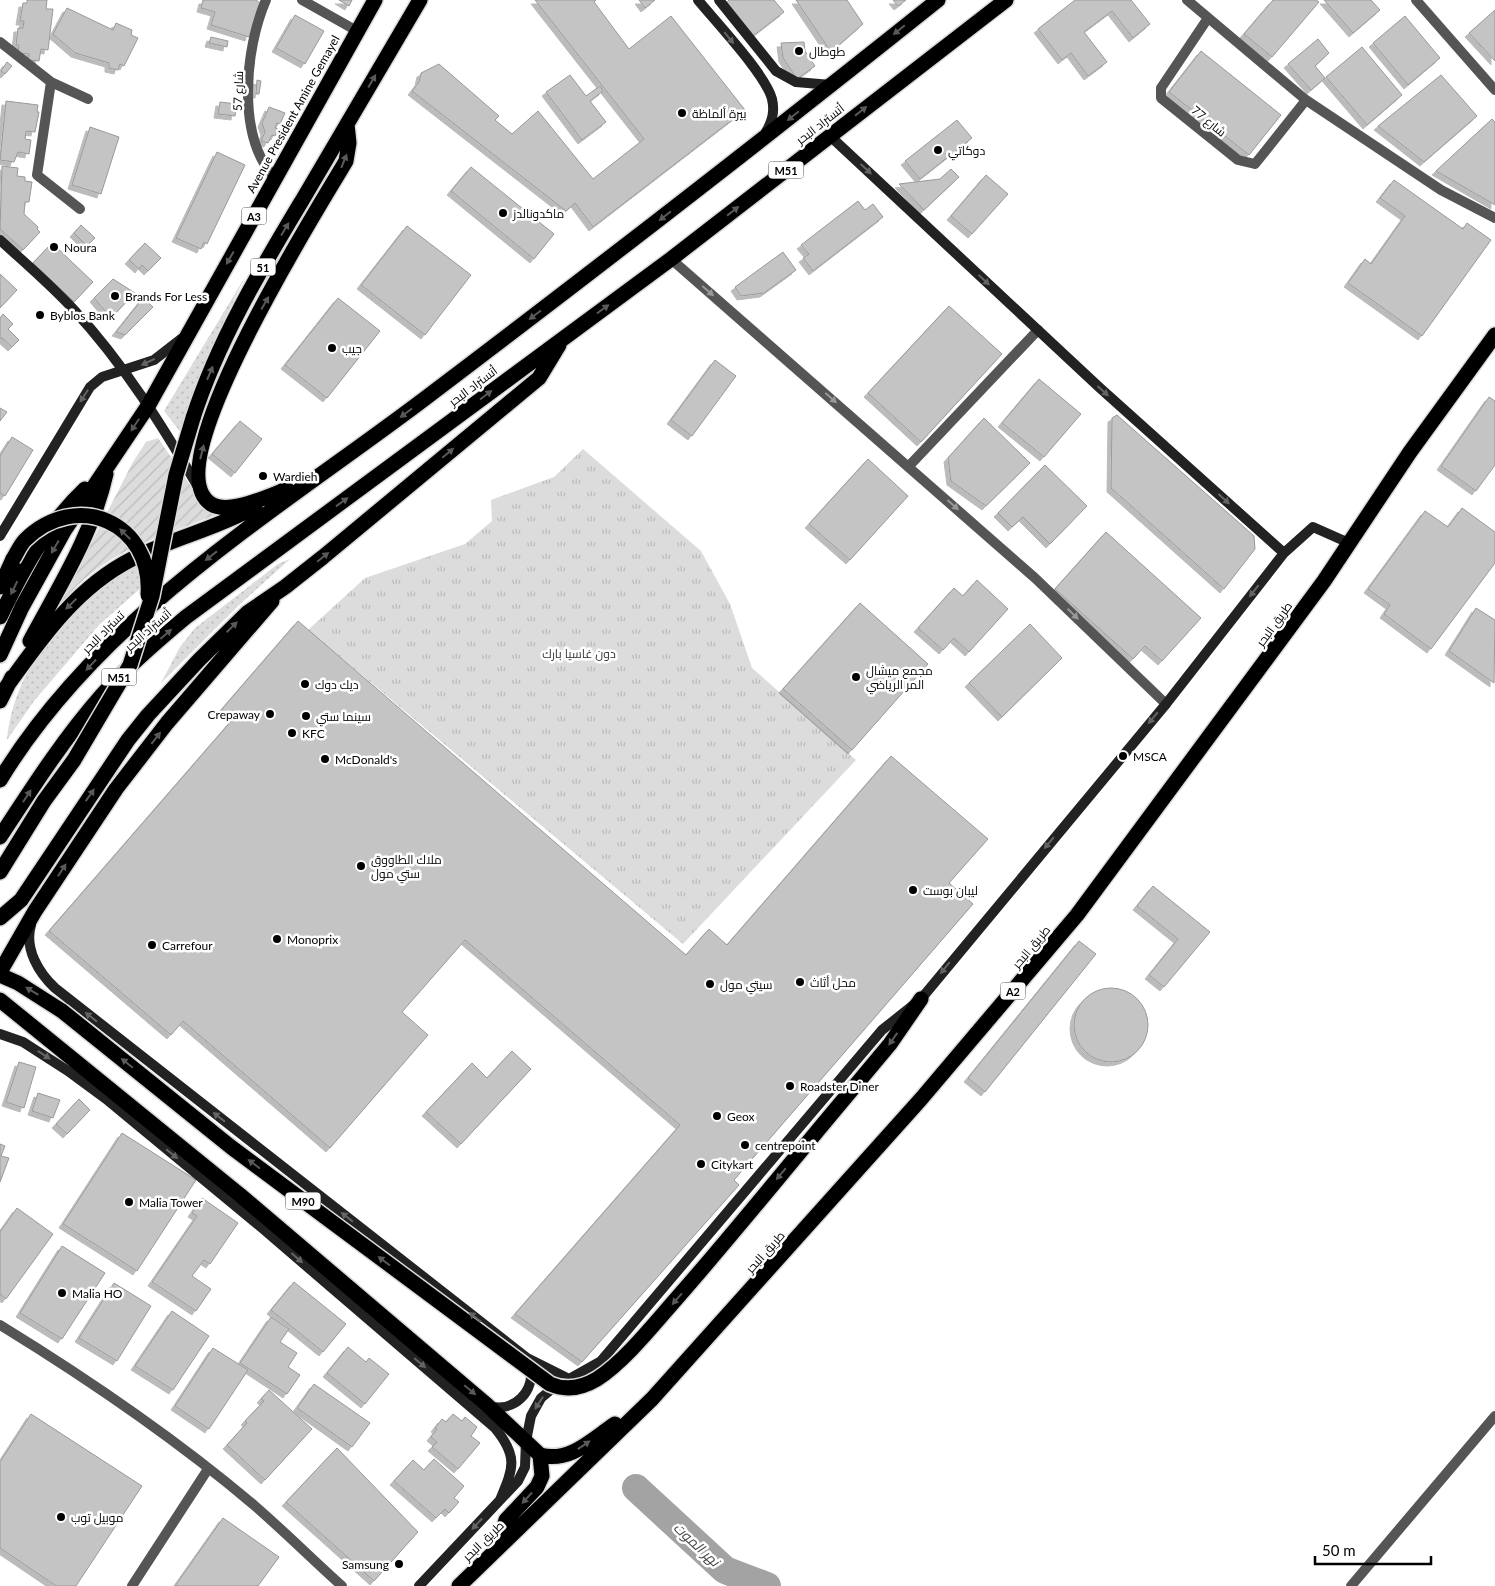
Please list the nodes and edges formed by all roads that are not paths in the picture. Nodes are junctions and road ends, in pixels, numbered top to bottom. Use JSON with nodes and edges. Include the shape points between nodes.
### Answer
{"nodes":[{"id":1,"x":266,"y":0,"type":"edge"},
{"id":2,"x":302,"y":0,"type":"edge"},
{"id":3,"x":375,"y":0,"type":"edge"},
{"id":4,"x":420,"y":0,"type":"edge"},
{"id":5,"x":698,"y":0,"type":"edge"},
{"id":6,"x":719,"y":0,"type":"edge"},
{"id":7,"x":938,"y":0,"type":"edge"},
{"id":8,"x":1006,"y":0,"type":"edge"},
{"id":9,"x":1187,"y":0,"type":"edge"},
{"id":10,"x":1416,"y":0,"type":"edge"},
{"id":11,"x":1208,"y":18,"type":"junction"},
{"id":12,"x":357,"y":31,"type":"junction"},
{"id":13,"x":0,"y":42,"type":"edge"},
{"id":14,"x":51,"y":82,"type":"junction"},
{"id":15,"x":831,"y":85,"type":"junction"},
{"id":16,"x":1495,"y":90,"type":"edge"},
{"id":17,"x":88,"y":99,"type":"dead end"},
{"id":18,"x":1306,"y":100,"type":"junction"},
{"id":19,"x":347,"y":124,"type":"junction"},
{"id":20,"x":830,"y":136,"type":"junction"},
{"id":21,"x":763,"y":140,"type":"junction"},
{"id":22,"x":275,"y":178,"type":"junction"},
{"id":23,"x":80,"y":209,"type":"dead end"},
{"id":24,"x":1495,"y":218,"type":"edge"},
{"id":25,"x":0,"y":240,"type":"edge"},
{"id":26,"x":671,"y":259,"type":"junction"},
{"id":27,"x":195,"y":322,"type":"junction"},
{"id":28,"x":1038,"y":330,"type":"junction"},
{"id":29,"x":1495,"y":335,"type":"edge"},
{"id":30,"x":564,"y":337,"type":"junction"},
{"id":31,"x":122,"y":370,"type":"junction"},
{"id":32,"x":148,"y":406,"type":"junction"},
{"id":33,"x":377,"y":435,"type":"junction"},
{"id":34,"x":908,"y":466,"type":"junction"},
{"id":35,"x":108,"y":467,"type":"junction"},
{"id":36,"x":287,"y":489,"type":"junction"},
{"id":37,"x":201,"y":491,"type":"junction"},
{"id":38,"x":12,"y":516,"type":"junction"},
{"id":39,"x":0,"y":521,"type":"edge"},
{"id":40,"x":250,"y":527,"type":"joint"},
{"id":41,"x":0,"y":536,"type":"edge"},
{"id":42,"x":1349,"y":543,"type":"junction"},
{"id":43,"x":1284,"y":553,"type":"junction"},
{"id":44,"x":0,"y":586,"type":"edge"},
{"id":45,"x":285,"y":587,"type":"junction"},
{"id":46,"x":147,"y":612,"type":"junction"},
{"id":47,"x":0,"y":618,"type":"edge"},
{"id":48,"x":0,"y":655,"type":"edge"},
{"id":49,"x":7,"y":686,"type":"junction"},
{"id":50,"x":0,"y":701,"type":"edge"},
{"id":51,"x":1166,"y":704,"type":"junction"},
{"id":52,"x":0,"y":780,"type":"edge"},
{"id":53,"x":0,"y":837,"type":"edge"},
{"id":54,"x":0,"y":872,"type":"edge"},
{"id":55,"x":35,"y":911,"type":"junction"},
{"id":56,"x":0,"y":918,"type":"edge"},
{"id":57,"x":0,"y":972,"type":"edge"},
{"id":58,"x":0,"y":976,"type":"edge"},
{"id":59,"x":921,"y":999,"type":"junction"},
{"id":60,"x":0,"y":1000,"type":"edge"},
{"id":61,"x":0,"y":1034,"type":"edge"},
{"id":62,"x":0,"y":1326,"type":"edge"},
{"id":63,"x":527,"y":1358,"type":"junction"},
{"id":64,"x":569,"y":1379,"type":"junction"},
{"id":65,"x":652,"y":1399,"type":"junction"},
{"id":66,"x":487,"y":1405,"type":"junction"},
{"id":67,"x":1495,"y":1416,"type":"edge"},
{"id":68,"x":526,"y":1441,"type":"junction"},
{"id":69,"x":540,"y":1455,"type":"junction"},
{"id":70,"x":208,"y":1469,"type":"junction"},
{"id":71,"x":500,"y":1500,"type":"junction"},
{"id":72,"x":498,"y":1548,"type":"junction"},
{"id":73,"x":132,"y":1586,"type":"edge"},
{"id":74,"x":342,"y":1586,"type":"edge"},
{"id":75,"x":419,"y":1586,"type":"edge"},
{"id":76,"x":459,"y":1586,"type":"edge"},
{"id":77,"x":1351,"y":1586,"type":"edge"}],
"edges":[{"from":1,"to":22,"type":"street","name":"شارع 57","via":[[256,30],[248,106],[255,146]]},
{"from":2,"to":12,"type":"street"},
{"from":3,"to":12,"type":"highway","name":"Avenue President Amine Gemayel","number":"A3"},
{"from":19,"to":4,"type":"highway","one_way":true},
{"from":5,"to":21,"type":"street","one_way":true,"via":[[769,89],[774,111]]},
{"from":6,"to":15,"type":"street","via":[[776,72],[796,82]]},
{"from":7,"to":15,"type":"highway","name":"أتستراد البحر","number":"M51","one_way":true},
{"from":20,"to":8,"type":"highway","name":"أتستراد البحر","number":"M51","one_way":true},
{"from":9,"to":11,"type":"street"},
{"from":10,"to":16,"type":"street"},
{"from":11,"to":18,"type":"street"},
{"from":11,"to":18,"type":"street","name":"شارع 77","via":[[1161,88],[1161,98],[1238,160],[1255,164]]},
{"from":12,"to":22,"type":"highway","name":"Avenue President Amine Gemayel","number":"A3"},
{"from":13,"to":14,"type":"street"},
{"from":14,"to":17,"type":"street"},
{"from":14,"to":23,"type":"street","via":[[36,175]]},
{"from":15,"to":21,"type":"highway","name":"أتستراد البحر","number":"M51","one_way":true},
{"from":18,"to":24,"type":"street","via":[[1441,190]]},
{"from":37,"to":19,"type":"highway","one_way":true,"via":[[198,479],[201,456],[223,386],[253,324],[346,160],[349,144]]},
{"from":46,"to":19,"type":"highway","number":"51","one_way":true,"bridge":true,"via":[[156,583],[176,475],[201,394],[267,260]]},
{"from":26,"to":20,"type":"highway","name":"أتستراد البحر","number":"M51","one_way":true},
{"from":20,"to":28,"type":"street","one_way":true},
{"from":21,"to":33,"type":"highway","name":"أتستراد البحر","number":"M51","one_way":true},
{"from":22,"to":27,"type":"highway","name":"Avenue President Amine Gemayel","number":"A3","one_way":true},
{"from":25,"to":31,"type":"street","via":[[74,310]]},
{"from":30,"to":26,"type":"highway","name":"أتستراد البحر","number":"M51","one_way":true},
{"from":26,"to":34,"type":"street","one_way":true},
{"from":27,"to":31,"type":"street","one_way":true,"via":[[163,355],[135,368]]},
{"from":27,"to":32,"type":"highway","name":"Avenue President Amine Gemayel"},
{"from":28,"to":34,"type":"street"},
{"from":28,"to":43,"type":"street","one_way":true},
{"from":29,"to":42,"type":"highway","name":"طريق البحر","number":"A2"},
{"from":45,"to":30,"type":"highway","one_way":true,"via":[[539,378]]},
{"from":53,"to":30,"type":"highway","name":"أتستراد البحر","number":"M51","one_way":true,"via":[[51,760],[101,695],[164,635]]},
{"from":31,"to":32,"type":"street"},
{"from":31,"to":38,"type":"street","one_way":true,"via":[[102,378],[86,393]]},
{"from":32,"to":35,"type":"highway","name":"Avenue President Amine Gemayel","one_way":true},
{"from":32,"to":37,"type":"street"},
{"from":33,"to":36,"type":"highway"},
{"from":33,"to":40,"type":"highway","name":"أتستراد البحر","number":"M51"},
{"from":34,"to":51,"type":"street","one_way":true,"via":[[1035,578]]},
{"from":35,"to":47,"type":"highway","one_way":true,"via":[[69,504],[42,539],[28,560]]},
{"from":35,"to":48,"type":"highway","one_way":true,"via":[[64,531]]},
{"from":35,"to":49,"type":"highway","via":[[100,501]]},
{"from":36,"to":37,"type":"highway","via":[[224,508],[210,503]]},
{"from":36,"to":49,"type":"highway","one_way":true,"via":[[236,518],[133,558],[98,579],[65,610]]},
{"from":38,"to":39,"type":"street"},
{"from":38,"to":41,"type":"street"},
{"from":40,"to":52,"type":"highway","name":"تستراد البحر","number":"M51","one_way":true,"via":[[167,592],[104,651],[38,726]]},
{"from":42,"to":43,"type":"street","via":[[1313,527]]},
{"from":42,"to":65,"type":"highway","name":"طريق البحر","number":"A2","via":[[1077,916],[921,1099]]},
{"from":43,"to":51,"type":"street","one_way":true},
{"from":46,"to":44,"type":"highway","one_way":true,"bridge":true,"via":[[148,586],[141,554],[123,531],[99,517],[86,514],[50,522],[24,541]]},
{"from":55,"to":45,"type":"highway","one_way":true,"via":[[121,782],[167,723]]},
{"from":56,"to":45,"type":"highway","one_way":true,"via":[[21,900],[128,740],[246,613]]},
{"from":46,"to":54,"type":"highway","bridge":true,"via":[[121,683]]},
{"from":49,"to":50,"type":"highway"},
{"from":51,"to":59,"type":"street","one_way":true},
{"from":55,"to":57,"type":"highway"},
{"from":63,"to":55,"type":"street","one_way":true,"via":[[55,988],[44,976],[30,949],[29,931]]},
{"from":59,"to":58,"type":"highway","number":"M90","one_way":true,"bridge":true,"via":[[890,1044],[656,1323],[596,1380],[562,1389],[550,1384],[230,1147],[62,1011],[18,983]]},
{"from":59,"to":64,"type":"street","via":[[882,1030],[600,1361]]},
{"from":60,"to":66,"type":"highway","one_way":true,"via":[[240,1195]]},
{"from":61,"to":71,"type":"street","one_way":true,"via":[[23,1042],[106,1099],[495,1428],[506,1444],[513,1464]]},
{"from":62,"to":70,"type":"street","via":[[122,1406]]},
{"from":63,"to":64,"type":"street"},
{"from":63,"to":66,"type":"street","via":[[532,1377],[524,1396],[507,1406]]},
{"from":64,"to":68,"type":"street","one_way":true,"via":[[554,1385],[541,1398],[531,1416]]},
{"from":69,"to":65,"type":"highway","one_way":true,"via":[[553,1458],[568,1455]]},
{"from":65,"to":72,"type":"highway","name":"طريق البحر","number":"A2"},
{"from":66,"to":68,"type":"highway"},
{"from":67,"to":77,"type":"street"},
{"from":68,"to":69,"type":"highway"},
{"from":68,"to":71,"type":"street","via":[[525,1467],[518,1481]]},
{"from":69,"to":72,"type":"highway","one_way":true,"via":[[542,1476],[537,1487],[506,1520]]},
{"from":70,"to":73,"type":"street"},
{"from":70,"to":74,"type":"street","via":[[255,1506]]},
{"from":71,"to":75,"type":"street","one_way":true},
{"from":72,"to":76,"type":"highway","name":"طريق البحر","number":"A2"}]}
